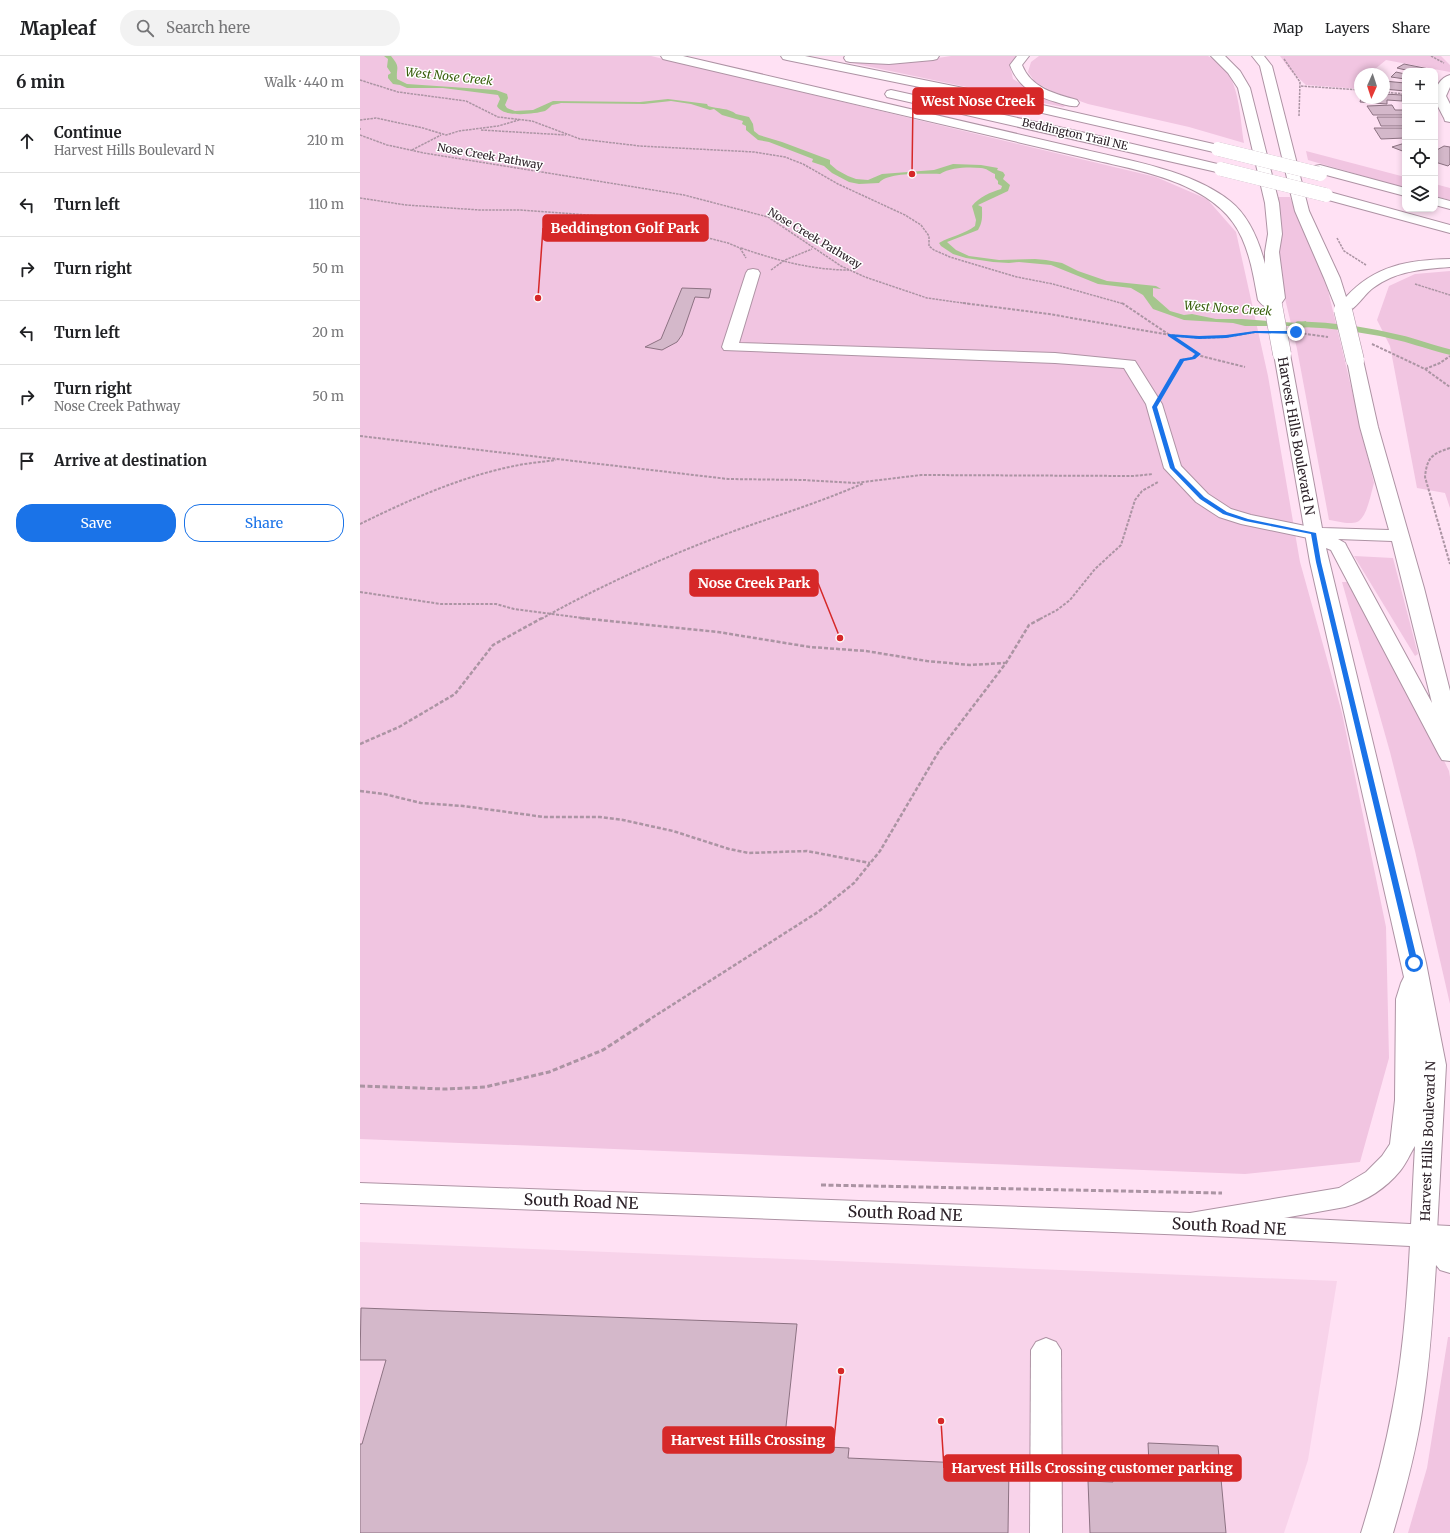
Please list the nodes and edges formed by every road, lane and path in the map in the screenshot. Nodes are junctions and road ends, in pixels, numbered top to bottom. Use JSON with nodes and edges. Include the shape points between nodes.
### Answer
{"nodes":[{"id":1,"x":667,"y":56,"type":"edge"},
{"id":2,"x":705,"y":56,"type":"edge"},
{"id":3,"x":787,"y":56,"type":"edge"},
{"id":4,"x":833,"y":56,"type":"edge"},
{"id":5,"x":933,"y":56,"type":"edge"},
{"id":6,"x":1023,"y":56,"type":"edge"},
{"id":7,"x":1258,"y":56,"type":"edge"},
{"id":8,"x":1431,"y":56,"type":"edge"},
{"id":9,"x":1223,"y":58,"type":"edge"},
{"id":10,"x":1450,"y":66,"type":"edge"},
{"id":11,"x":1450,"y":79,"type":"edge"},
{"id":12,"x":360,"y":80,"type":"edge"},
{"id":13,"x":845,"y":85,"type":"dead end"},
{"id":14,"x":1301,"y":86,"type":"dead end"},
{"id":15,"x":1354,"y":90,"type":"edge"},
{"id":16,"x":875,"y":91,"type":"dead end"},
{"id":17,"x":1390,"y":93,"type":"edge"},
{"id":18,"x":1402,"y":94,"type":"edge"},
{"id":19,"x":1450,"y":118,"type":"edge"},
{"id":20,"x":360,"y":120,"type":"edge"},
{"id":21,"x":522,"y":120,"type":"junction"},
{"id":22,"x":475,"y":130,"type":"junction"},
{"id":23,"x":360,"y":135,"type":"edge"},
{"id":24,"x":442,"y":135,"type":"junction"},
{"id":25,"x":569,"y":135,"type":"junction"},
{"id":26,"x":412,"y":150,"type":"junction"},
{"id":27,"x":1320,"y":171,"type":"junction"},
{"id":28,"x":1402,"y":191,"type":"edge"},
{"id":29,"x":1402,"y":194,"type":"edge"},
{"id":30,"x":360,"y":198,"type":"edge"},
{"id":31,"x":1438,"y":203,"type":"edge"},
{"id":32,"x":1450,"y":206,"type":"edge"},
{"id":33,"x":1450,"y":229,"type":"edge"},
{"id":34,"x":740,"y":248,"type":"junction"},
{"id":35,"x":813,"y":248,"type":"junction"},
{"id":36,"x":784,"y":261,"type":"junction"},
{"id":37,"x":1450,"y":263,"type":"edge"},
{"id":38,"x":851,"y":270,"type":"junction"},
{"id":39,"x":753,"y":273,"type":"junction"},
{"id":40,"x":1409,"y":282,"type":"dead end"},
{"id":41,"x":1450,"y":295,"type":"edge"},
{"id":42,"x":1273,"y":305,"type":"junction"},
{"id":43,"x":1343,"y":310,"type":"junction"},
{"id":44,"x":1262,"y":332,"type":"dead end"},
{"id":45,"x":1296,"y":332,"type":"dead end"},
{"id":46,"x":1170,"y":335,"type":"junction"},
{"id":47,"x":1331,"y":337,"type":"dead end"},
{"id":48,"x":1368,"y":343,"type":"dead end"},
{"id":49,"x":1198,"y":354,"type":"junction"},
{"id":50,"x":1450,"y":356,"type":"edge"},
{"id":51,"x":1245,"y":367,"type":"dead end"},
{"id":52,"x":1425,"y":369,"type":"junction"},
{"id":53,"x":1450,"y":387,"type":"edge"},
{"id":54,"x":1155,"y":407,"type":"junction"},
{"id":55,"x":360,"y":436,"type":"edge"},
{"id":56,"x":1450,"y":448,"type":"edge"},
{"id":57,"x":560,"y":459,"type":"junction"},
{"id":58,"x":1173,"y":468,"type":"junction"},
{"id":59,"x":867,"y":482,"type":"junction"},
{"id":60,"x":1158,"y":482,"type":"dead end"},
{"id":61,"x":360,"y":524,"type":"edge"},
{"id":62,"x":1313,"y":533,"type":"junction"},
{"id":63,"x":1400,"y":536,"type":"junction"},
{"id":64,"x":1450,"y":564,"type":"edge"},
{"id":65,"x":360,"y":592,"type":"edge"},
{"id":66,"x":549,"y":614,"type":"junction"},
{"id":67,"x":1006,"y":663,"type":"junction"},
{"id":68,"x":1450,"y":732,"type":"edge"},
{"id":69,"x":360,"y":744,"type":"edge"},
{"id":70,"x":1450,"y":755,"type":"edge"},
{"id":71,"x":360,"y":791,"type":"edge"},
{"id":72,"x":870,"y":863,"type":"junction"},
{"id":73,"x":1416,"y":973,"type":"junction"},
{"id":74,"x":360,"y":1086,"type":"edge"},
{"id":75,"x":815,"y":1185,"type":"dead end"},
{"id":76,"x":360,"y":1193,"type":"edge"},
{"id":77,"x":1225,"y":1193,"type":"dead end"},
{"id":78,"x":1190,"y":1224,"type":"junction"},
{"id":79,"x":1437,"y":1236,"type":"edge"},
{"id":80,"x":1450,"y":1262,"type":"edge"},
{"id":81,"x":1046,"y":1350,"type":"dead end"},
{"id":82,"x":1046,"y":1533,"type":"edge"},
{"id":83,"x":1377,"y":1533,"type":"edge"}],
"edges":[{"from":1,"to":42,"type":"main road","via":[[1086,154],[1183,182],[1214,197],[1234,214],[1250,239],[1266,300]]},
{"from":2,"to":13,"type":"main road"},
{"from":3,"to":27,"type":"main road","name":"Beddington Trail NE","bridge":true,"via":[[1061,113]]},
{"from":4,"to":5,"type":"main road","via":[[889,60]]},
{"from":6,"to":27,"type":"main road","via":[[1016,65],[1020,78],[1028,85],[1053,97],[1235,145]]},
{"from":7,"to":43,"type":"main road","via":[[1266,66],[1302,212],[1332,278]]},
{"from":8,"to":10,"type":"path"},
{"from":9,"to":42,"type":"main road","via":[[1244,88],[1272,203],[1275,234],[1272,252],[1277,298]]},
{"from":11,"to":19,"type":"main road","via":[[1440,96]]},
{"from":12,"to":21,"type":"path","via":[[404,93],[466,101],[498,117]]},
{"from":14,"to":15,"type":"path"},
{"from":16,"to":33,"type":"main road","name":"Beddington Trail NE","bridge":true,"via":[[1032,124],[1221,169]]},
{"from":17,"to":18,"type":"path"},
{"from":20,"to":24,"type":"path","via":[[376,118],[423,128]]},
{"from":21,"to":22,"type":"path"},
{"from":21,"to":25,"type":"path","via":[[532,121]]},
{"from":22,"to":24,"type":"path"},
{"from":22,"to":25,"type":"path"},
{"from":23,"to":26,"type":"path","name":"Nose Creek Pathway","via":[[387,145]]},
{"from":24,"to":26,"type":"path"},
{"from":25,"to":46,"type":"path","via":[[608,143],[746,151],[785,157],[905,215],[921,225],[929,236],[929,246],[934,250],[1017,277],[1112,299],[1139,313]]},
{"from":26,"to":35,"type":"path","name":"Nose Creek Pathway","via":[[541,174],[684,195],[768,217]]},
{"from":27,"to":28,"type":"main road"},
{"from":27,"to":29,"type":"main road"},
{"from":30,"to":34,"type":"path","via":[[406,205],[628,218],[712,238]]},
{"from":31,"to":32,"type":"main road"},
{"from":34,"to":36,"type":"path"},
{"from":34,"to":39,"type":"path","via":[[747,260],[744,273]]},
{"from":35,"to":36,"type":"path"},
{"from":35,"to":38,"type":"path","name":"Nose Creek Pathway"},
{"from":36,"to":38,"type":"path","via":[[825,270]]},
{"from":36,"to":39,"type":"path","via":[[766,273]]},
{"from":37,"to":43,"type":"main road","via":[[1419,265],[1390,271],[1370,283]]},
{"from":38,"to":46,"type":"path","name":"Nose Creek Pathway","via":[[927,298],[1048,314]]},
{"from":39,"to":54,"type":"main road","via":[[730,347],[1055,358],[1129,364]]},
{"from":40,"to":41,"type":"path"},
{"from":42,"to":62,"type":"main road","name":"Harvest Hills Boulevard N","bridge":true},
{"from":43,"to":63,"type":"main road","bridge":true,"via":[[1369,428]]},
{"from":44,"to":46,"type":"path","name":"Nose Creek Pathway","via":[[1205,338]]},
{"from":45,"to":47,"type":"path"},
{"from":46,"to":49,"type":"path"},
{"from":48,"to":52,"type":"path"},
{"from":49,"to":51,"type":"path"},
{"from":49,"to":54,"type":"path","via":[[1182,360]]},
{"from":50,"to":52,"type":"path"},
{"from":52,"to":53,"type":"path"},
{"from":54,"to":58,"type":"main road"},
{"from":55,"to":57,"type":"path"},
{"from":56,"to":64,"type":"path","via":[[1431,456],[1426,464],[1425,477]]},
{"from":57,"to":59,"type":"path","via":[[728,479]]},
{"from":57,"to":61,"type":"path","via":[[509,467],[464,481],[405,501]]},
{"from":58,"to":59,"type":"path","via":[[1134,476],[921,475]]},
{"from":58,"to":62,"type":"main road","via":[[1202,498],[1225,513]]},
{"from":59,"to":66,"type":"path","via":[[830,498],[705,542],[584,595]]},
{"from":60,"to":67,"type":"path","via":[[1142,491],[1135,500],[1121,545],[1095,569],[1070,600],[1028,625]]},
{"from":62,"to":63,"type":"main road"},
{"from":62,"to":70,"type":"main road","via":[[1338,547]]},
{"from":62,"to":73,"type":"main road","name":"Harvest Hills Boulevard N"},
{"from":63,"to":68,"type":"main road"},
{"from":65,"to":66,"type":"path","via":[[442,604],[496,604]]},
{"from":66,"to":67,"type":"path","via":[[718,632],[810,647],[866,651],[927,661],[970,665]]},
{"from":66,"to":69,"type":"path","via":[[493,644],[455,694],[399,727]]},
{"from":67,"to":72,"type":"path","via":[[939,751],[880,851]]},
{"from":71,"to":72,"type":"path","via":[[421,803],[544,817],[600,817],[624,820],[673,831],[730,849],[749,852],[807,851]]},
{"from":72,"to":74,"type":"path","via":[[854,883],[818,912],[603,1050],[549,1072],[485,1087],[445,1089]]},
{"from":73,"to":78,"type":"main road","via":[[1408,999],[1408,1100],[1403,1144],[1392,1163],[1376,1180],[1344,1197]]},
{"from":73,"to":79,"type":"main road","name":"Harvest Hills Boulevard N","via":[[1433,1065]]},
{"from":75,"to":77,"type":"path"},
{"from":76,"to":78,"type":"main road","name":"South Road NE"},
{"from":78,"to":79,"type":"main road","name":"South Road NE"},
{"from":79,"to":80,"type":"main road"},
{"from":79,"to":83,"type":"main road","name":"Harvest Hills Boulevard N","via":[[1418,1328],[1408,1406]]},
{"from":81,"to":82,"type":"main road"}]}
